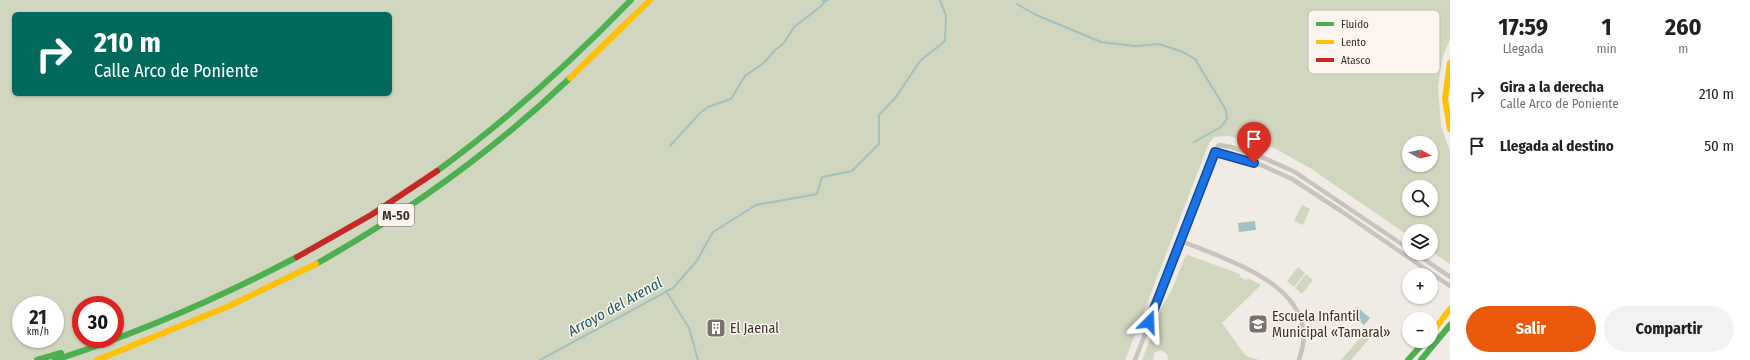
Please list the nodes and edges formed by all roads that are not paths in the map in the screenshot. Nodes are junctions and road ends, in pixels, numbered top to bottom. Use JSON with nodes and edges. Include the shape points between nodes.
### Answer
{"nodes":[{"id":1,"x":632,"y":0,"type":"edge"},
{"id":2,"x":650,"y":0,"type":"edge"},
{"id":3,"x":1450,"y":63,"type":"edge"},
{"id":4,"x":1450,"y":130,"type":"edge"},
{"id":5,"x":1222,"y":145,"type":"junction"},
{"id":6,"x":1215,"y":152,"type":"junction"},
{"id":7,"x":1223,"y":153,"type":"junction"},
{"id":8,"x":1181,"y":241,"type":"junction"},
{"id":9,"x":1402,"y":244,"type":"edge"},
{"id":10,"x":1425,"y":260,"type":"edge"},
{"id":11,"x":1450,"y":277,"type":"edge"},
{"id":12,"x":1450,"y":286,"type":"edge"},
{"id":13,"x":1450,"y":309,"type":"edge"},
{"id":14,"x":1438,"y":325,"type":"edge"},
{"id":15,"x":1450,"y":325,"type":"edge"},
{"id":16,"x":124,"y":336,"type":"edge"},
{"id":17,"x":78,"y":348,"type":"edge"},
{"id":18,"x":90,"y":348,"type":"edge"},
{"id":19,"x":1419,"y":348,"type":"edge"},
{"id":20,"x":37,"y":360,"type":"edge"},
{"id":21,"x":55,"y":360,"type":"edge"},
{"id":22,"x":97,"y":360,"type":"edge"},
{"id":23,"x":1135,"y":360,"type":"edge"},
{"id":24,"x":1299,"y":360,"type":"edge"},
{"id":25,"x":1408,"y":360,"type":"edge"},
{"id":26,"x":1421,"y":360,"type":"edge"}],
"edges":[{"from":1,"to":16,"type":"main road","number":"M-50","via":[[528,99],[461,153],[395,200],[334,237],[212,301]]},
{"from":2,"to":22,"type":"main road","number":"M-50","via":[[606,46],[536,110],[471,163],[402,212],[343,248],[228,307]]},
{"from":3,"to":4,"type":"main road","via":[[1445,98]]},
{"from":5,"to":6,"type":"street"},
{"from":5,"to":7,"type":"street"},
{"from":5,"to":9,"type":"street","via":[[1264,158],[1295,172]]},
{"from":6,"to":7,"type":"street"},
{"from":6,"to":8,"type":"street"},
{"from":7,"to":12,"type":"street","via":[[1261,165],[1292,179]]},
{"from":8,"to":23,"type":"street"},
{"from":8,"to":24,"type":"street","via":[[1246,268],[1280,290],[1293,304],[1303,329]]},
{"from":10,"to":11,"type":"street"},
{"from":13,"to":14,"type":"main road"},
{"from":15,"to":26,"type":"main road"},
{"from":17,"to":20,"type":"main road"},
{"from":18,"to":21,"type":"main road","number":"M-50"},
{"from":19,"to":25,"type":"main road"}]}
